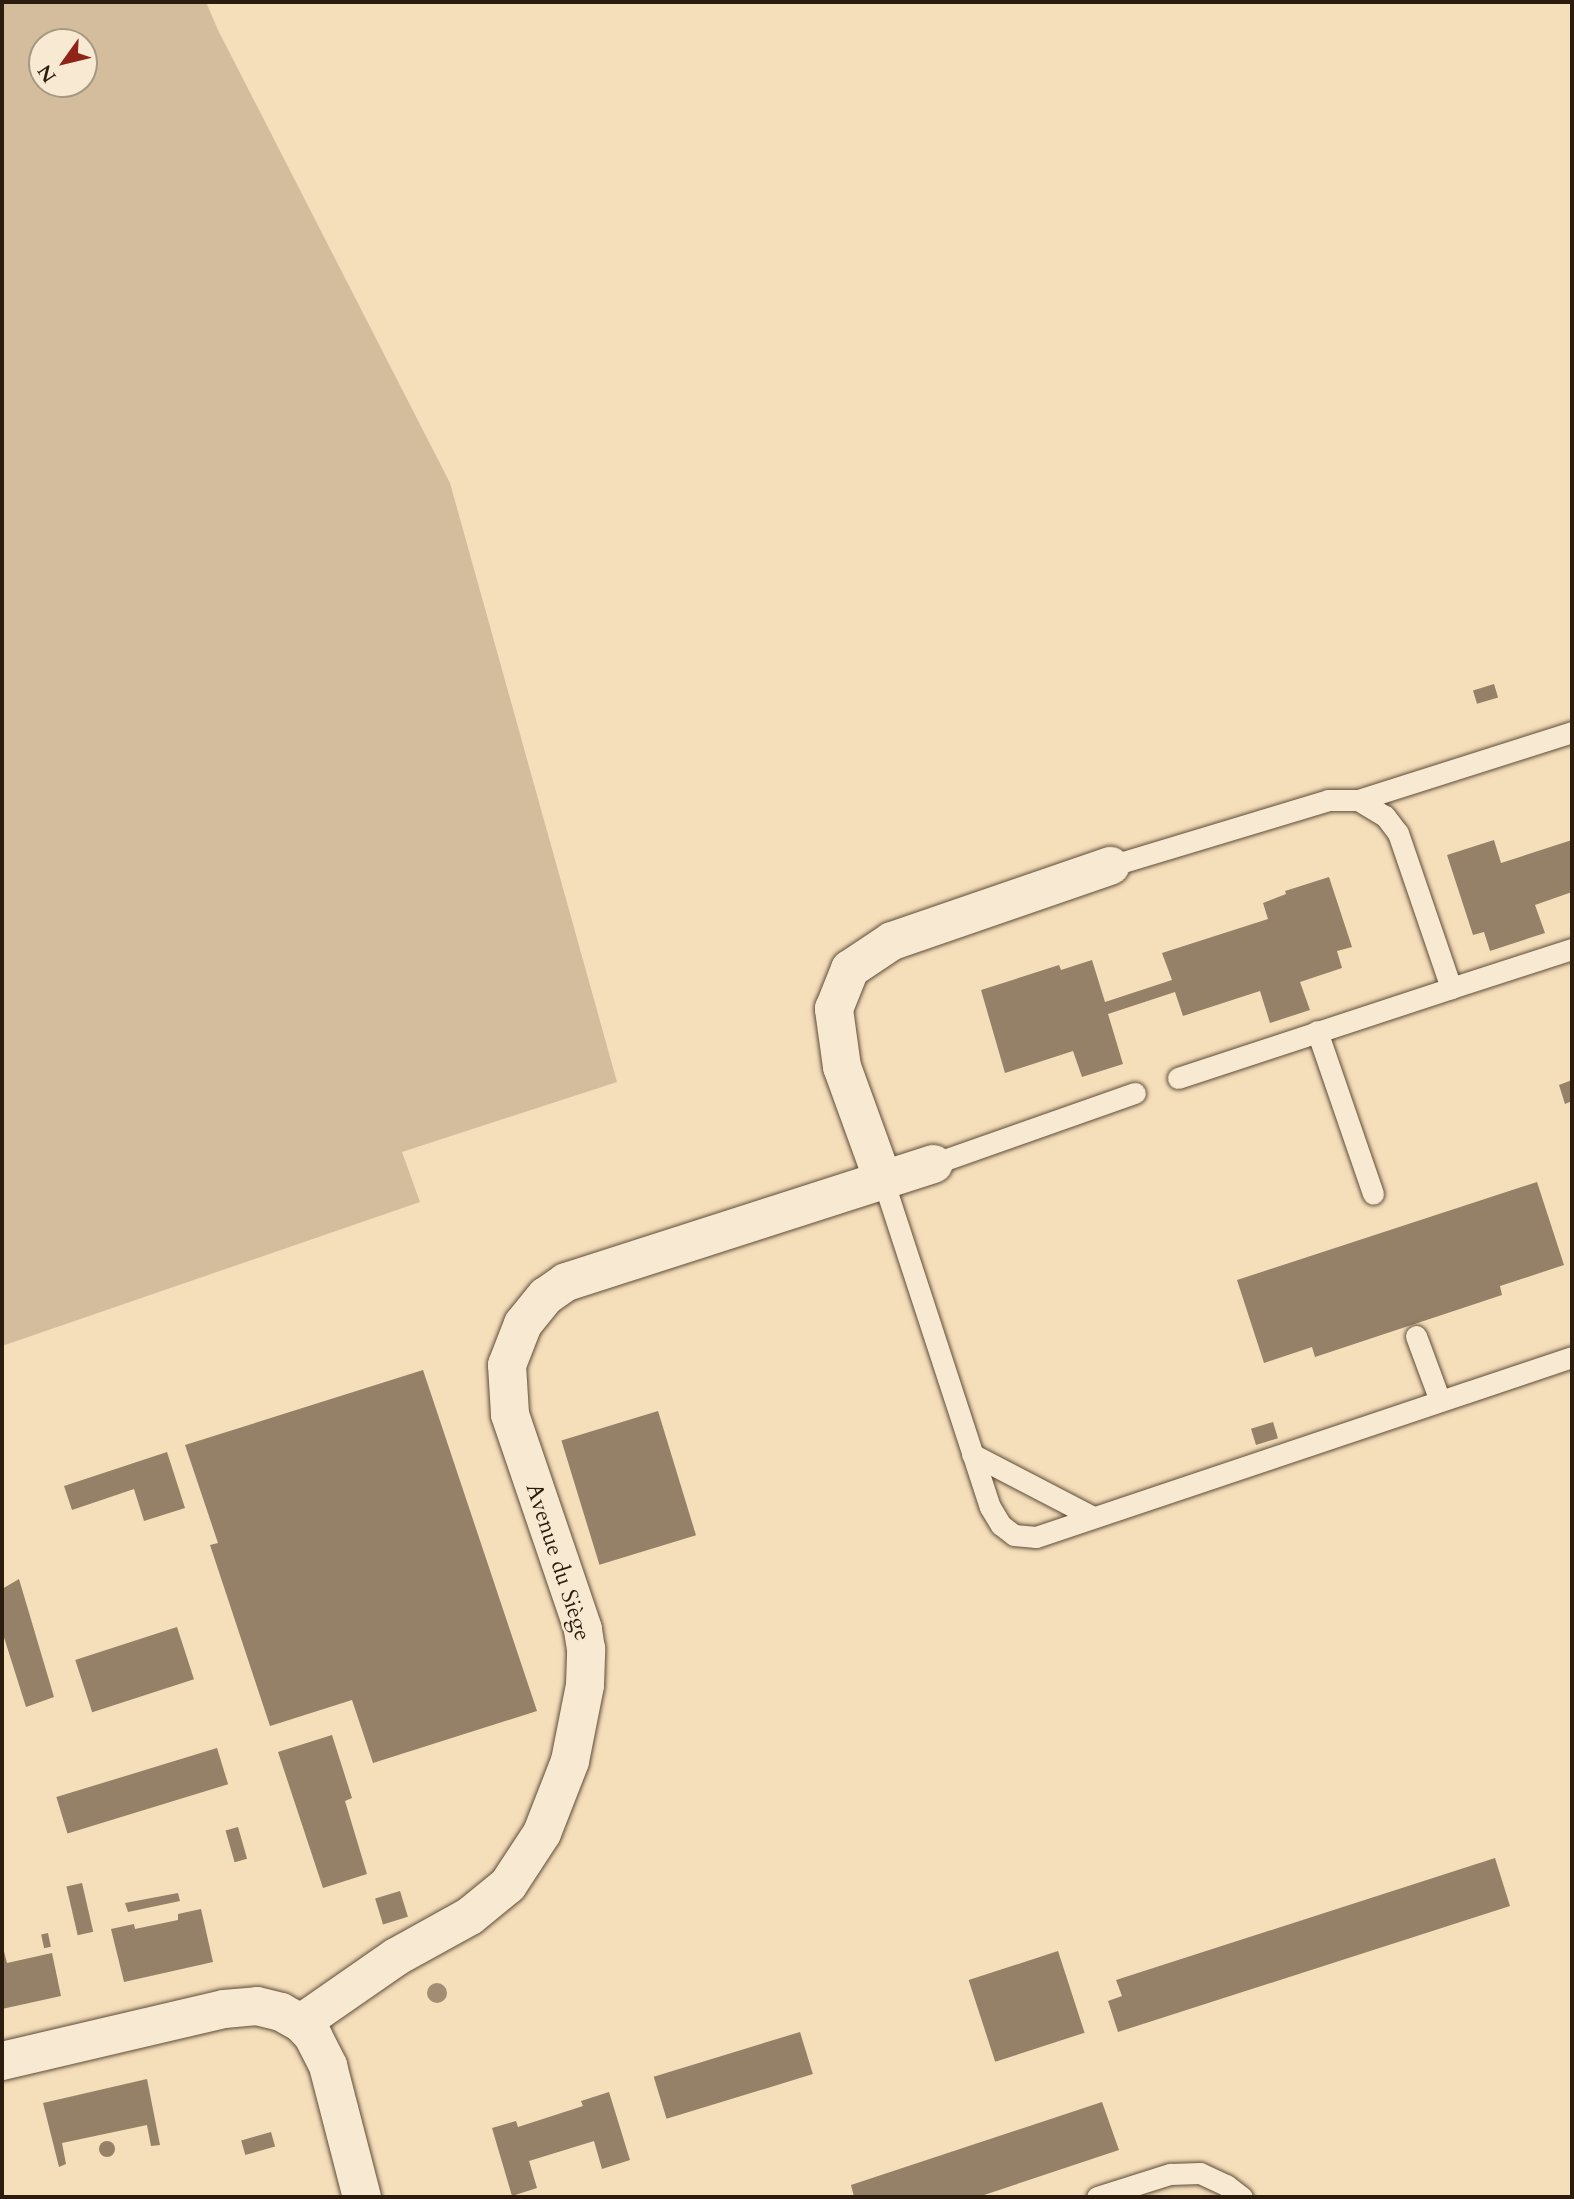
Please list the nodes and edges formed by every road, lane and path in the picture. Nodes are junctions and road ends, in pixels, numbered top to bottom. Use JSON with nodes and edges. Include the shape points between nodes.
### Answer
{"nodes":[{"id":1,"x":1572,"y":732,"type":"edge"},
{"id":2,"x":1358,"y":800,"type":"junction"},
{"id":3,"x":1110,"y":866,"type":"joint"},
{"id":4,"x":1572,"y":949,"type":"edge"},
{"id":5,"x":1451,"y":988,"type":"junction"},
{"id":6,"x":1317,"y":1031,"type":"junction"},
{"id":7,"x":1178,"y":1078,"type":"dead end"},
{"id":8,"x":1135,"y":1093,"type":"dead end"},
{"id":9,"x":933,"y":1164,"type":"joint"},
{"id":10,"x":883,"y":1180,"type":"junction"},
{"id":11,"x":1373,"y":1194,"type":"dead end"},
{"id":12,"x":1416,"y":1336,"type":"dead end"},
{"id":13,"x":1572,"y":1357,"type":"edge"},
{"id":14,"x":1440,"y":1401,"type":"junction"},
{"id":15,"x":972,"y":1454,"type":"junction"},
{"id":16,"x":1093,"y":1517,"type":"junction"},
{"id":17,"x":301,"y":2023,"type":"junction"},
{"id":18,"x":2,"y":2061,"type":"edge"},
{"id":19,"x":362,"y":2197,"type":"edge"},
{"id":20,"x":1097,"y":2197,"type":"edge"},
{"id":21,"x":1242,"y":2197,"type":"edge"}],
"edges":[{"from":1,"to":2,"type":"lane"},
{"from":2,"to":3,"type":"lane","via":[[1328,800]]},
{"from":2,"to":5,"type":"lane","via":[[1385,816],[1398,833]]},
{"from":3,"to":10,"type":"street","via":[[892,941],[850,969],[834,1010],[842,1067]]},
{"from":4,"to":5,"type":"lane"},
{"from":5,"to":6,"type":"lane"},
{"from":6,"to":7,"type":"lane"},
{"from":6,"to":11,"type":"lane"},
{"from":8,"to":9,"type":"lane"},
{"from":9,"to":10,"type":"street","name":"Avenue du Siège"},
{"from":10,"to":15,"type":"lane"},
{"from":10,"to":17,"type":"street","name":"Avenue du Siège","via":[[566,1282],[546,1296],[523,1324],[506,1365],[510,1414],[586,1649],[585,1685],[570,1761],[542,1833],[508,1885],[470,1916],[396,1957]]},
{"from":12,"to":14,"type":"lane"},
{"from":13,"to":14,"type":"lane"},
{"from":14,"to":16,"type":"lane"},
{"from":15,"to":16,"type":"lane"},
{"from":15,"to":16,"type":"lane","via":[[990,1507],[1014,1535],[1036,1537]]},
{"from":17,"to":18,"type":"street","via":[[257,2006],[224,2009]]},
{"from":17,"to":19,"type":"street","via":[[328,2066]]},
{"from":20,"to":21,"type":"lane","via":[[1170,2174],[1200,2173]]}]}
